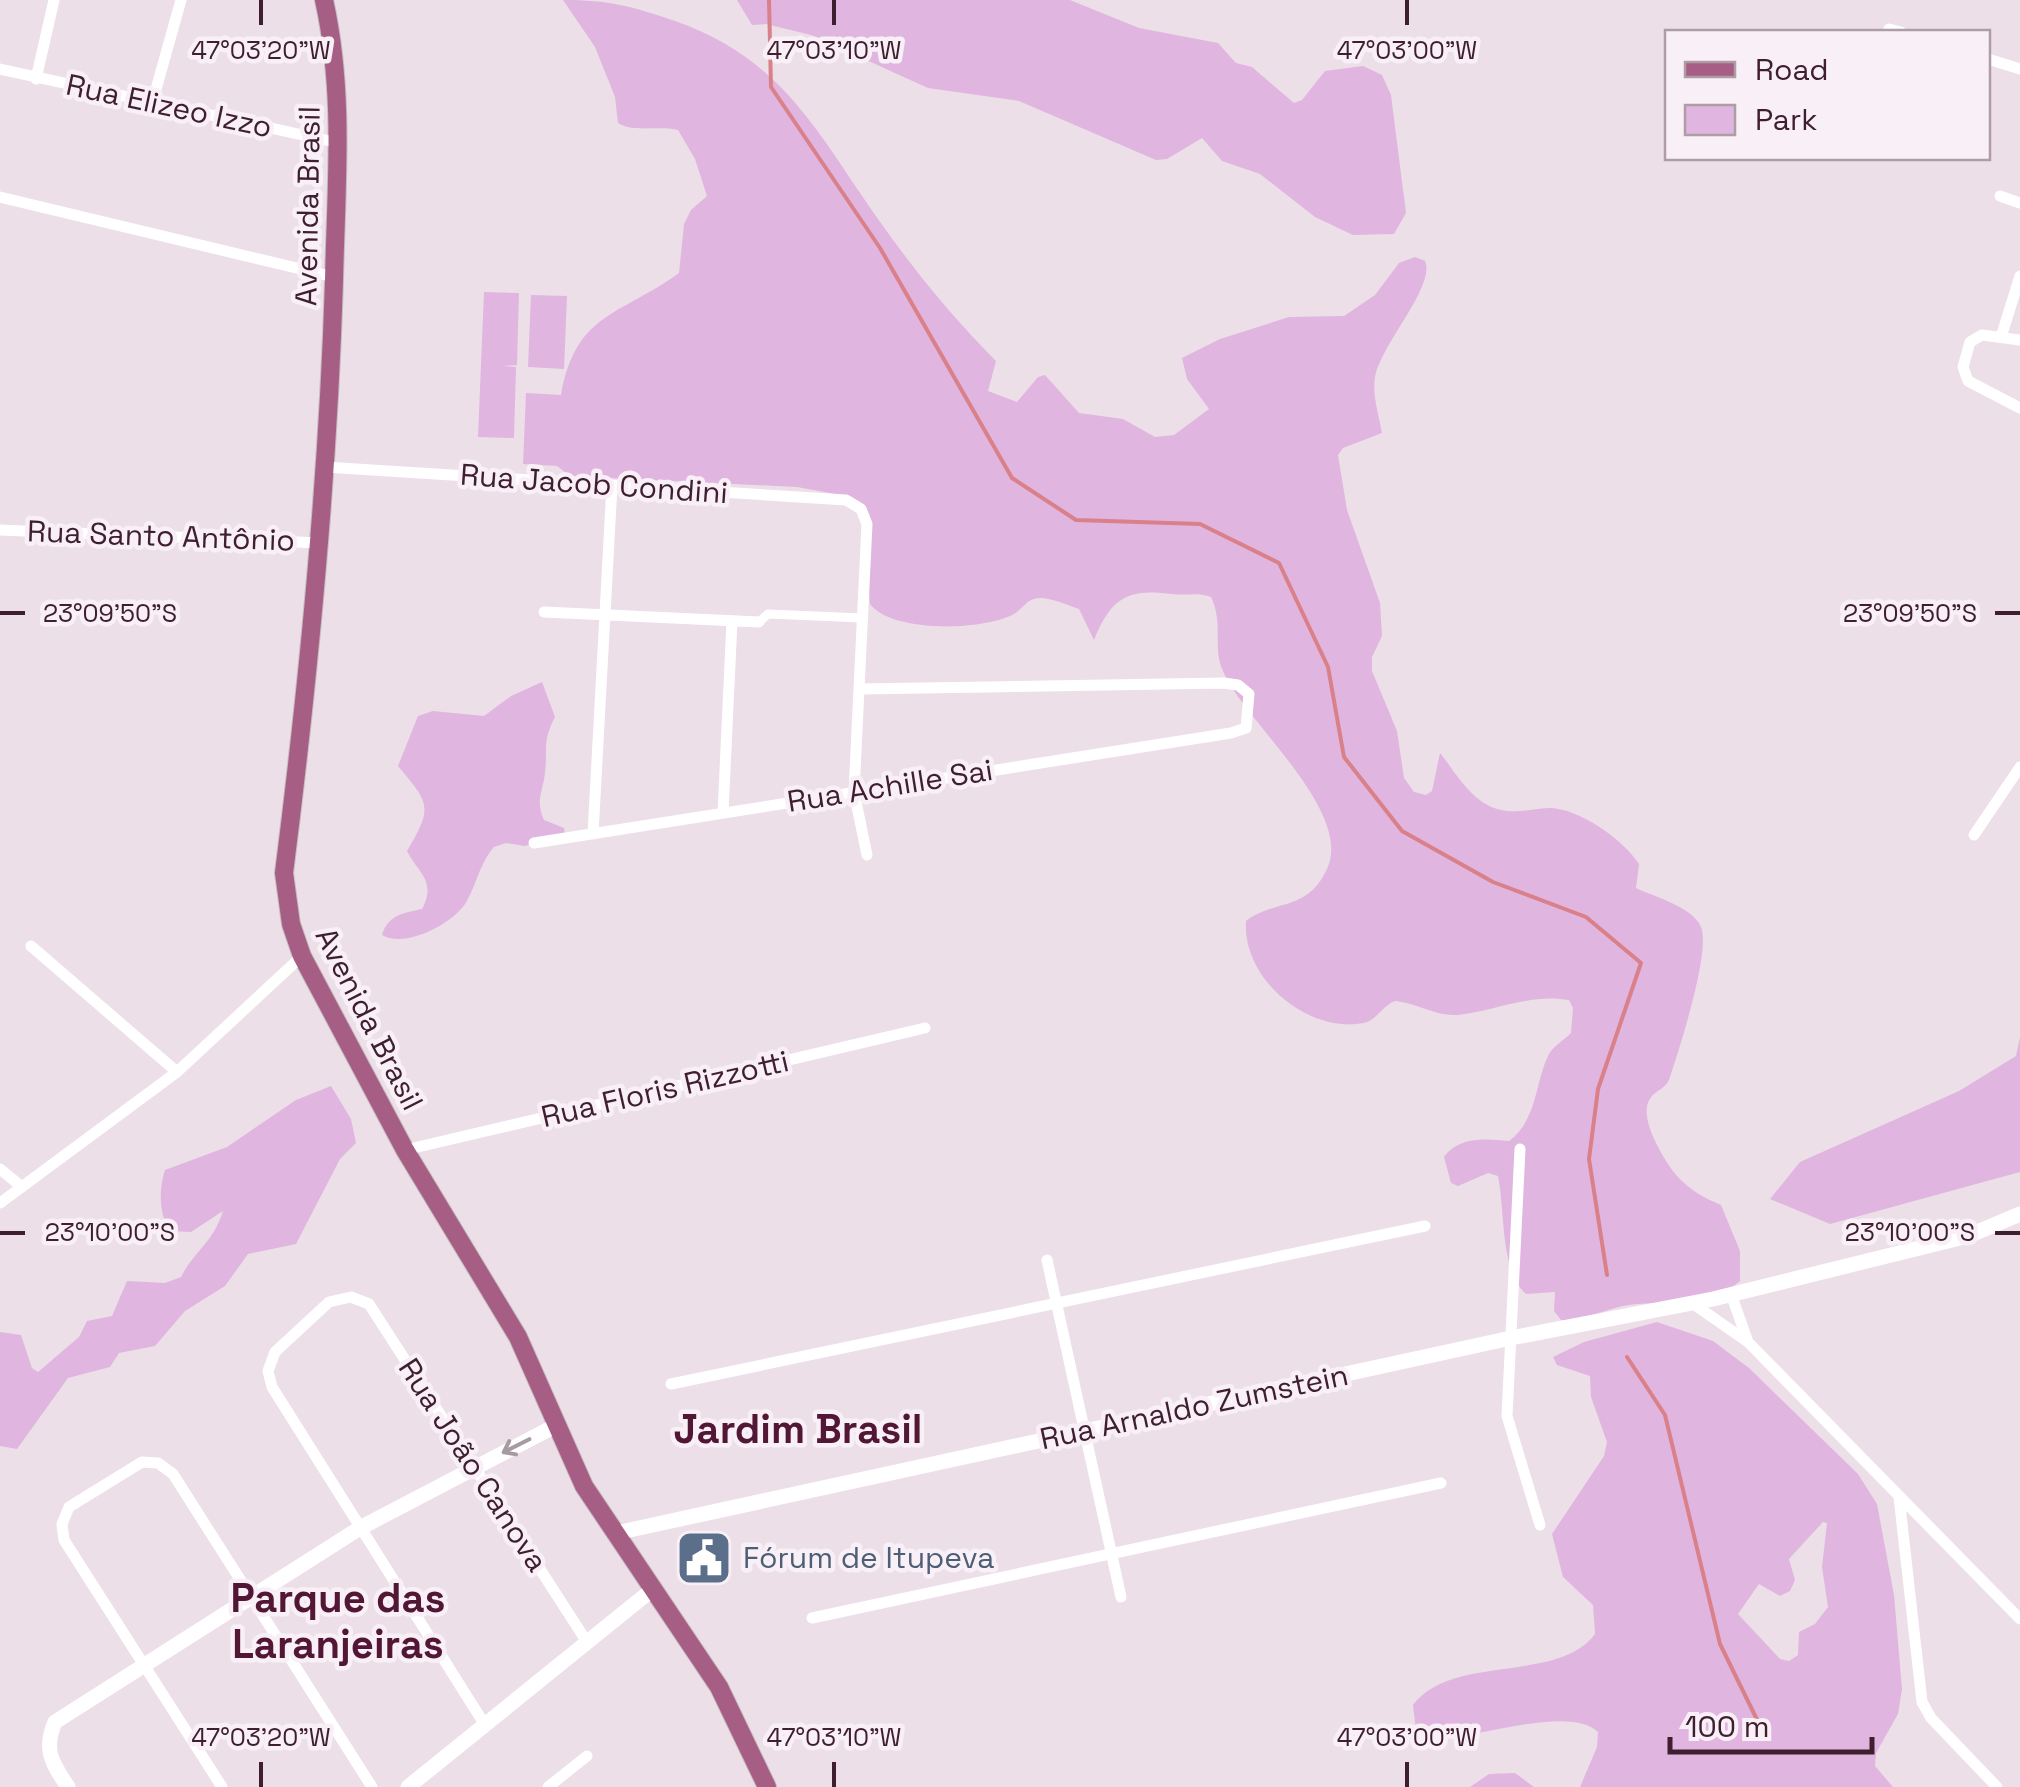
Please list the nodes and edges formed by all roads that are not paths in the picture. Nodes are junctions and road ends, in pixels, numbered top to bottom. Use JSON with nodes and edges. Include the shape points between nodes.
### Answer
{"nodes":[{"id":1,"x":54,"y":0,"type":"edge"},
{"id":2,"x":181,"y":0,"type":"edge"},
{"id":3,"x":324,"y":0,"type":"edge"},
{"id":4,"x":1990,"y":60,"type":"edge"},
{"id":5,"x":0,"y":69,"type":"edge"},
{"id":6,"x":2020,"y":69,"type":"edge"},
{"id":7,"x":36,"y":79,"type":"junction"},
{"id":8,"x":153,"y":100,"type":"junction"},
{"id":9,"x":339,"y":143,"type":"junction"},
{"id":10,"x":2000,"y":196,"type":"dead end"},
{"id":11,"x":0,"y":197,"type":"edge"},
{"id":12,"x":2020,"y":203,"type":"edge"},
{"id":13,"x":2020,"y":276,"type":"edge"},
{"id":14,"x":334,"y":277,"type":"junction"},
{"id":15,"x":2002,"y":334,"type":"junction"},
{"id":16,"x":2020,"y":340,"type":"edge"},
{"id":17,"x":2020,"y":408,"type":"edge"},
{"id":18,"x":325,"y":466,"type":"junction"},
{"id":19,"x":612,"y":485,"type":"junction"},
{"id":20,"x":0,"y":530,"type":"edge"},
{"id":21,"x":321,"y":542,"type":"junction"},
{"id":22,"x":544,"y":612,"type":"dead end"},
{"id":23,"x":605,"y":615,"type":"junction"},
{"id":24,"x":862,"y":618,"type":"junction"},
{"id":25,"x":732,"y":621,"type":"junction"},
{"id":26,"x":759,"y":622,"type":"joint"},
{"id":27,"x":859,"y":689,"type":"junction"},
{"id":28,"x":2020,"y":767,"type":"edge"},
{"id":29,"x":854,"y":792,"type":"junction"},
{"id":30,"x":723,"y":813,"type":"junction"},
{"id":31,"x":592,"y":834,"type":"junction"},
{"id":32,"x":1974,"y":834,"type":"dead end"},
{"id":33,"x":534,"y":843,"type":"dead end"},
{"id":34,"x":867,"y":854,"type":"dead end"},
{"id":35,"x":32,"y":946,"type":"dead end"},
{"id":36,"x":302,"y":956,"type":"junction"},
{"id":37,"x":925,"y":1028,"type":"dead end"},
{"id":38,"x":177,"y":1072,"type":"junction"},
{"id":39,"x":406,"y":1150,"type":"junction"},
{"id":40,"x":1520,"y":1150,"type":"dead end"},
{"id":41,"x":0,"y":1168,"type":"edge"},
{"id":42,"x":22,"y":1187,"type":"junction"},
{"id":43,"x":0,"y":1203,"type":"edge"},
{"id":44,"x":2020,"y":1214,"type":"edge"},
{"id":45,"x":1425,"y":1226,"type":"dead end"},
{"id":46,"x":1048,"y":1260,"type":"dead end"},
{"id":47,"x":1731,"y":1294,"type":"junction"},
{"id":48,"x":1692,"y":1303,"type":"junction"},
{"id":49,"x":1058,"y":1305,"type":"junction"},
{"id":50,"x":1511,"y":1338,"type":"junction"},
{"id":51,"x":1748,"y":1342,"type":"junction"},
{"id":52,"x":671,"y":1384,"type":"dead end"},
{"id":53,"x":557,"y":1425,"type":"junction"},
{"id":54,"x":1087,"y":1431,"type":"junction"},
{"id":55,"x":474,"y":1468,"type":"junction"},
{"id":56,"x":1441,"y":1483,"type":"dead end"},
{"id":57,"x":1899,"y":1496,"type":"junction"},
{"id":58,"x":1540,"y":1524,"type":"dead end"},
{"id":59,"x":360,"y":1528,"type":"junction"},
{"id":60,"x":616,"y":1533,"type":"junction"},
{"id":61,"x":1112,"y":1552,"type":"junction"},
{"id":62,"x":652,"y":1588,"type":"junction"},
{"id":63,"x":251,"y":1597,"type":"junction"},
{"id":64,"x":1122,"y":1597,"type":"dead end"},
{"id":65,"x":812,"y":1618,"type":"dead end"},
{"id":66,"x":2020,"y":1619,"type":"edge"},
{"id":67,"x":587,"y":1642,"type":"junction"},
{"id":68,"x":144,"y":1665,"type":"junction"},
{"id":69,"x":485,"y":1725,"type":"junction"},
{"id":70,"x":586,"y":1756,"type":"dead end"},
{"id":71,"x":68,"y":1787,"type":"edge"},
{"id":72,"x":222,"y":1787,"type":"edge"},
{"id":73,"x":372,"y":1787,"type":"edge"},
{"id":74,"x":408,"y":1787,"type":"edge"},
{"id":75,"x":548,"y":1787,"type":"edge"},
{"id":76,"x":767,"y":1787,"type":"edge"},
{"id":77,"x":1997,"y":1787,"type":"edge"}],
"edges":[{"from":1,"to":7,"type":"street"},
{"from":2,"to":8,"type":"street"},
{"from":3,"to":9,"type":"main road","name":"Avenida Brasil","via":[[338,74]]},
{"from":4,"to":6,"type":"street"},
{"from":5,"to":7,"type":"street","name":"Rua Elizeo Izzo"},
{"from":7,"to":8,"type":"street","name":"Rua Elizeo Izzo"},
{"from":8,"to":9,"type":"street","name":"Rua Elizeo Izzo"},
{"from":9,"to":14,"type":"main road","name":"Avenida Brasil"},
{"from":10,"to":12,"type":"street"},
{"from":11,"to":14,"type":"street"},
{"from":13,"to":15,"type":"street"},
{"from":14,"to":18,"type":"main road","name":"Avenida Brasil"},
{"from":15,"to":16,"type":"street"},
{"from":15,"to":17,"type":"street","via":[[1970,342],[1963,367],[1968,381]]},
{"from":18,"to":19,"type":"street","name":"Rua Jacob Condini"},
{"from":18,"to":21,"type":"main road","name":"Avenida Brasil"},
{"from":19,"to":23,"type":"street"},
{"from":19,"to":24,"type":"street","name":"Rua Jacob Condini","via":[[846,500],[861,509],[866,524]]},
{"from":20,"to":21,"type":"street","name":"Rua Santo Antônio"},
{"from":21,"to":36,"type":"main road","name":"Avenida Brasil","via":[[284,873]]},
{"from":22,"to":23,"type":"street"},
{"from":23,"to":25,"type":"street"},
{"from":23,"to":31,"type":"street"},
{"from":24,"to":26,"type":"street","via":[[768,614]]},
{"from":24,"to":27,"type":"street"},
{"from":25,"to":26,"type":"street"},
{"from":25,"to":30,"type":"street"},
{"from":27,"to":29,"type":"street"},
{"from":27,"to":29,"type":"street","name":"Rua Achille Sai","via":[[1224,683],[1248,694],[1246,728]]},
{"from":28,"to":32,"type":"street"},
{"from":29,"to":30,"type":"street","name":"Rua Achille Sai"},
{"from":29,"to":34,"type":"street"},
{"from":30,"to":31,"type":"street","name":"Rua Achille Sai"},
{"from":31,"to":33,"type":"street","name":"Rua Achille Sai"},
{"from":35,"to":38,"type":"street"},
{"from":36,"to":38,"type":"street"},
{"from":36,"to":39,"type":"main road","name":"Avenida Brasil"},
{"from":37,"to":39,"type":"street","name":"Rua Floris Rizzotti"},
{"from":38,"to":42,"type":"street"},
{"from":39,"to":53,"type":"main road","name":"Avenida Brasil","via":[[518,1338]]},
{"from":40,"to":50,"type":"street"},
{"from":41,"to":42,"type":"street"},
{"from":42,"to":43,"type":"street"},
{"from":44,"to":47,"type":"street","name":"Rua Arnaldo Zumstein","via":[[1968,1236]]},
{"from":45,"to":49,"type":"street"},
{"from":46,"to":49,"type":"street"},
{"from":47,"to":48,"type":"street","name":"Rua Arnaldo Zumstein"},
{"from":47,"to":51,"type":"street"},
{"from":48,"to":50,"type":"street","name":"Rua Arnaldo Zumstein"},
{"from":48,"to":51,"type":"street"},
{"from":49,"to":52,"type":"street"},
{"from":49,"to":54,"type":"street"},
{"from":50,"to":54,"type":"street","name":"Rua Arnaldo Zumstein"},
{"from":50,"to":58,"type":"street","via":[[1507,1416]]},
{"from":51,"to":57,"type":"street"},
{"from":53,"to":55,"type":"street","one_way":true},
{"from":53,"to":60,"type":"main road","name":"Avenida Brasil","via":[[584,1486]]},
{"from":54,"to":60,"type":"street","name":"Rua Arnaldo Zumstein"},
{"from":54,"to":61,"type":"street"},
{"from":55,"to":59,"type":"street"},
{"from":55,"to":59,"type":"street","name":"Rua João Canova","via":[[369,1304],[352,1297],[328,1302],[274,1352],[268,1371]]},
{"from":55,"to":67,"type":"street","name":"Rua João Canova"},
{"from":56,"to":61,"type":"street"},
{"from":57,"to":66,"type":"street"},
{"from":57,"to":77,"type":"street","via":[[1922,1702]]},
{"from":59,"to":63,"type":"street"},
{"from":59,"to":69,"type":"street"},
{"from":60,"to":62,"type":"main road","name":"Avenida Brasil"},
{"from":61,"to":64,"type":"street"},
{"from":61,"to":65,"type":"street"},
{"from":62,"to":67,"type":"street"},
{"from":62,"to":76,"type":"main road","name":"Avenida Brasil","via":[[719,1686]]},
{"from":63,"to":68,"type":"street"},
{"from":63,"to":68,"type":"street","via":[[173,1474],[158,1463],[142,1462],[69,1507],[64,1540]]},
{"from":63,"to":73,"type":"street"},
{"from":67,"to":69,"type":"street"},
{"from":68,"to":71,"type":"street","via":[[55,1722],[47,1741],[50,1759]]},
{"from":68,"to":72,"type":"street"},
{"from":69,"to":74,"type":"street"},
{"from":70,"to":75,"type":"street"}]}
